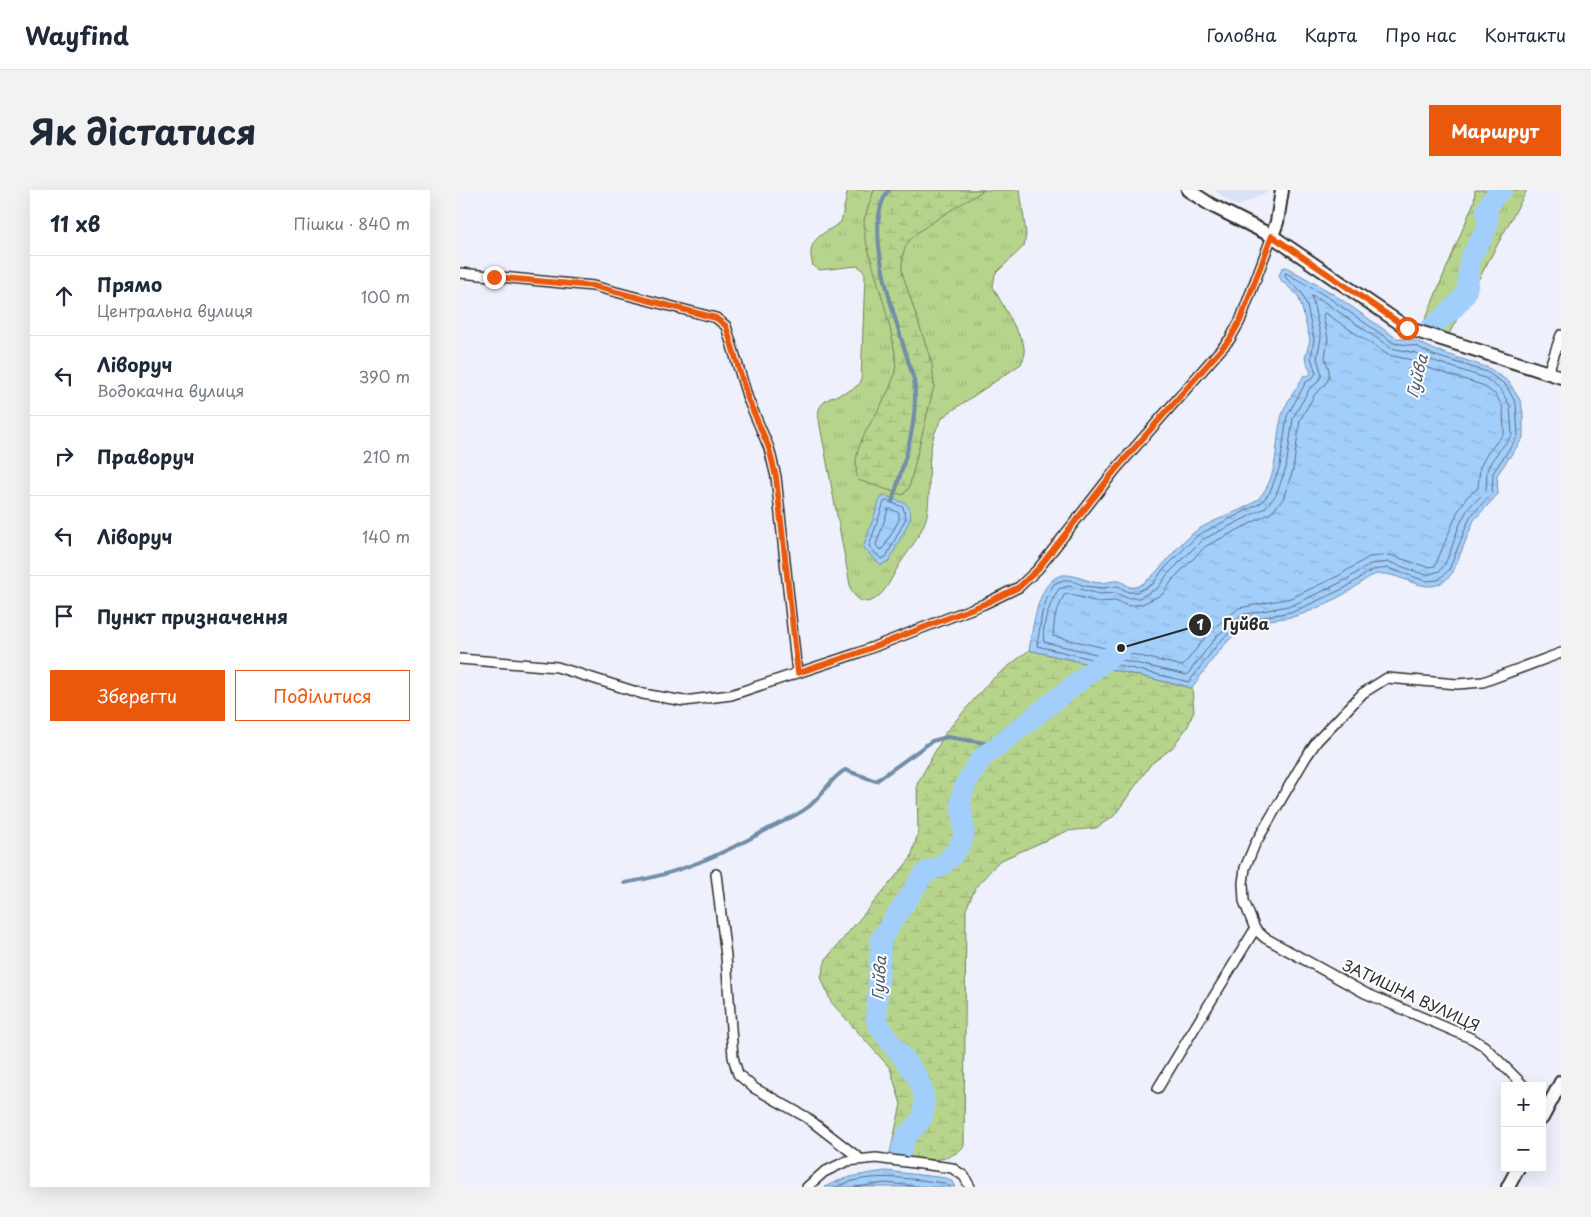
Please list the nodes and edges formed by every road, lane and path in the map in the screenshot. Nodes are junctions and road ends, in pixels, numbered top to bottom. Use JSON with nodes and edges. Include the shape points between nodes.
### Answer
{"nodes":[{"id":1,"x":1188,"y":190,"type":"edge"},
{"id":2,"x":1282,"y":190,"type":"edge"},
{"id":3,"x":1272,"y":236,"type":"junction"},
{"id":4,"x":460,"y":274,"type":"edge"},
{"id":5,"x":1561,"y":335,"type":"edge"},
{"id":6,"x":1548,"y":372,"type":"junction"},
{"id":7,"x":1561,"y":377,"type":"edge"},
{"id":8,"x":1561,"y":652,"type":"edge"},
{"id":9,"x":460,"y":659,"type":"edge"},
{"id":10,"x":798,"y":673,"type":"junction"},
{"id":11,"x":716,"y":874,"type":"dead end"},
{"id":12,"x":1255,"y":929,"type":"junction"},
{"id":13,"x":1520,"y":1082,"type":"edge"},
{"id":14,"x":1561,"y":1082,"type":"edge"},
{"id":15,"x":1158,"y":1088,"type":"dead end"},
{"id":16,"x":1546,"y":1108,"type":"edge"},
{"id":17,"x":859,"y":1158,"type":"junction"},
{"id":18,"x":1516,"y":1172,"type":"edge"},
{"id":19,"x":808,"y":1187,"type":"edge"},
{"id":20,"x":970,"y":1187,"type":"edge"},
{"id":21,"x":1508,"y":1187,"type":"edge"}],
"edges":[{"from":1,"to":3,"type":"street","via":[[1211,206]]},
{"from":2,"to":3,"type":"street"},
{"from":3,"to":6,"type":"street","via":[[1407,328]]},
{"from":3,"to":10,"type":"street","via":[[1230,339],[1116,469],[1038,569],[1019,587],[984,604]]},
{"from":4,"to":10,"type":"street","via":[[593,286],[716,318],[726,326],[776,477]]},
{"from":5,"to":6,"type":"street"},
{"from":6,"to":7,"type":"street"},
{"from":8,"to":12,"type":"street","via":[[1482,682],[1457,684],[1387,678],[1369,687],[1317,741],[1255,844],[1243,883],[1244,900]]},
{"from":9,"to":10,"type":"street","via":[[557,667],[642,694],[684,701],[731,695]]},
{"from":11,"to":17,"type":"street","via":[[727,966],[732,1057],[738,1074],[749,1084],[806,1117]]},
{"from":12,"to":13,"type":"street","name":"ЗАТИШНА ВУЛИЦЯ","via":[[1265,938],[1365,993],[1473,1039],[1489,1050]]},
{"from":12,"to":15,"type":"street"},
{"from":14,"to":16,"type":"street"},
{"from":17,"to":19,"type":"street","via":[[824,1172]]},
{"from":17,"to":20,"type":"street","via":[[952,1168],[964,1176]]},
{"from":18,"to":21,"type":"street"}]}
